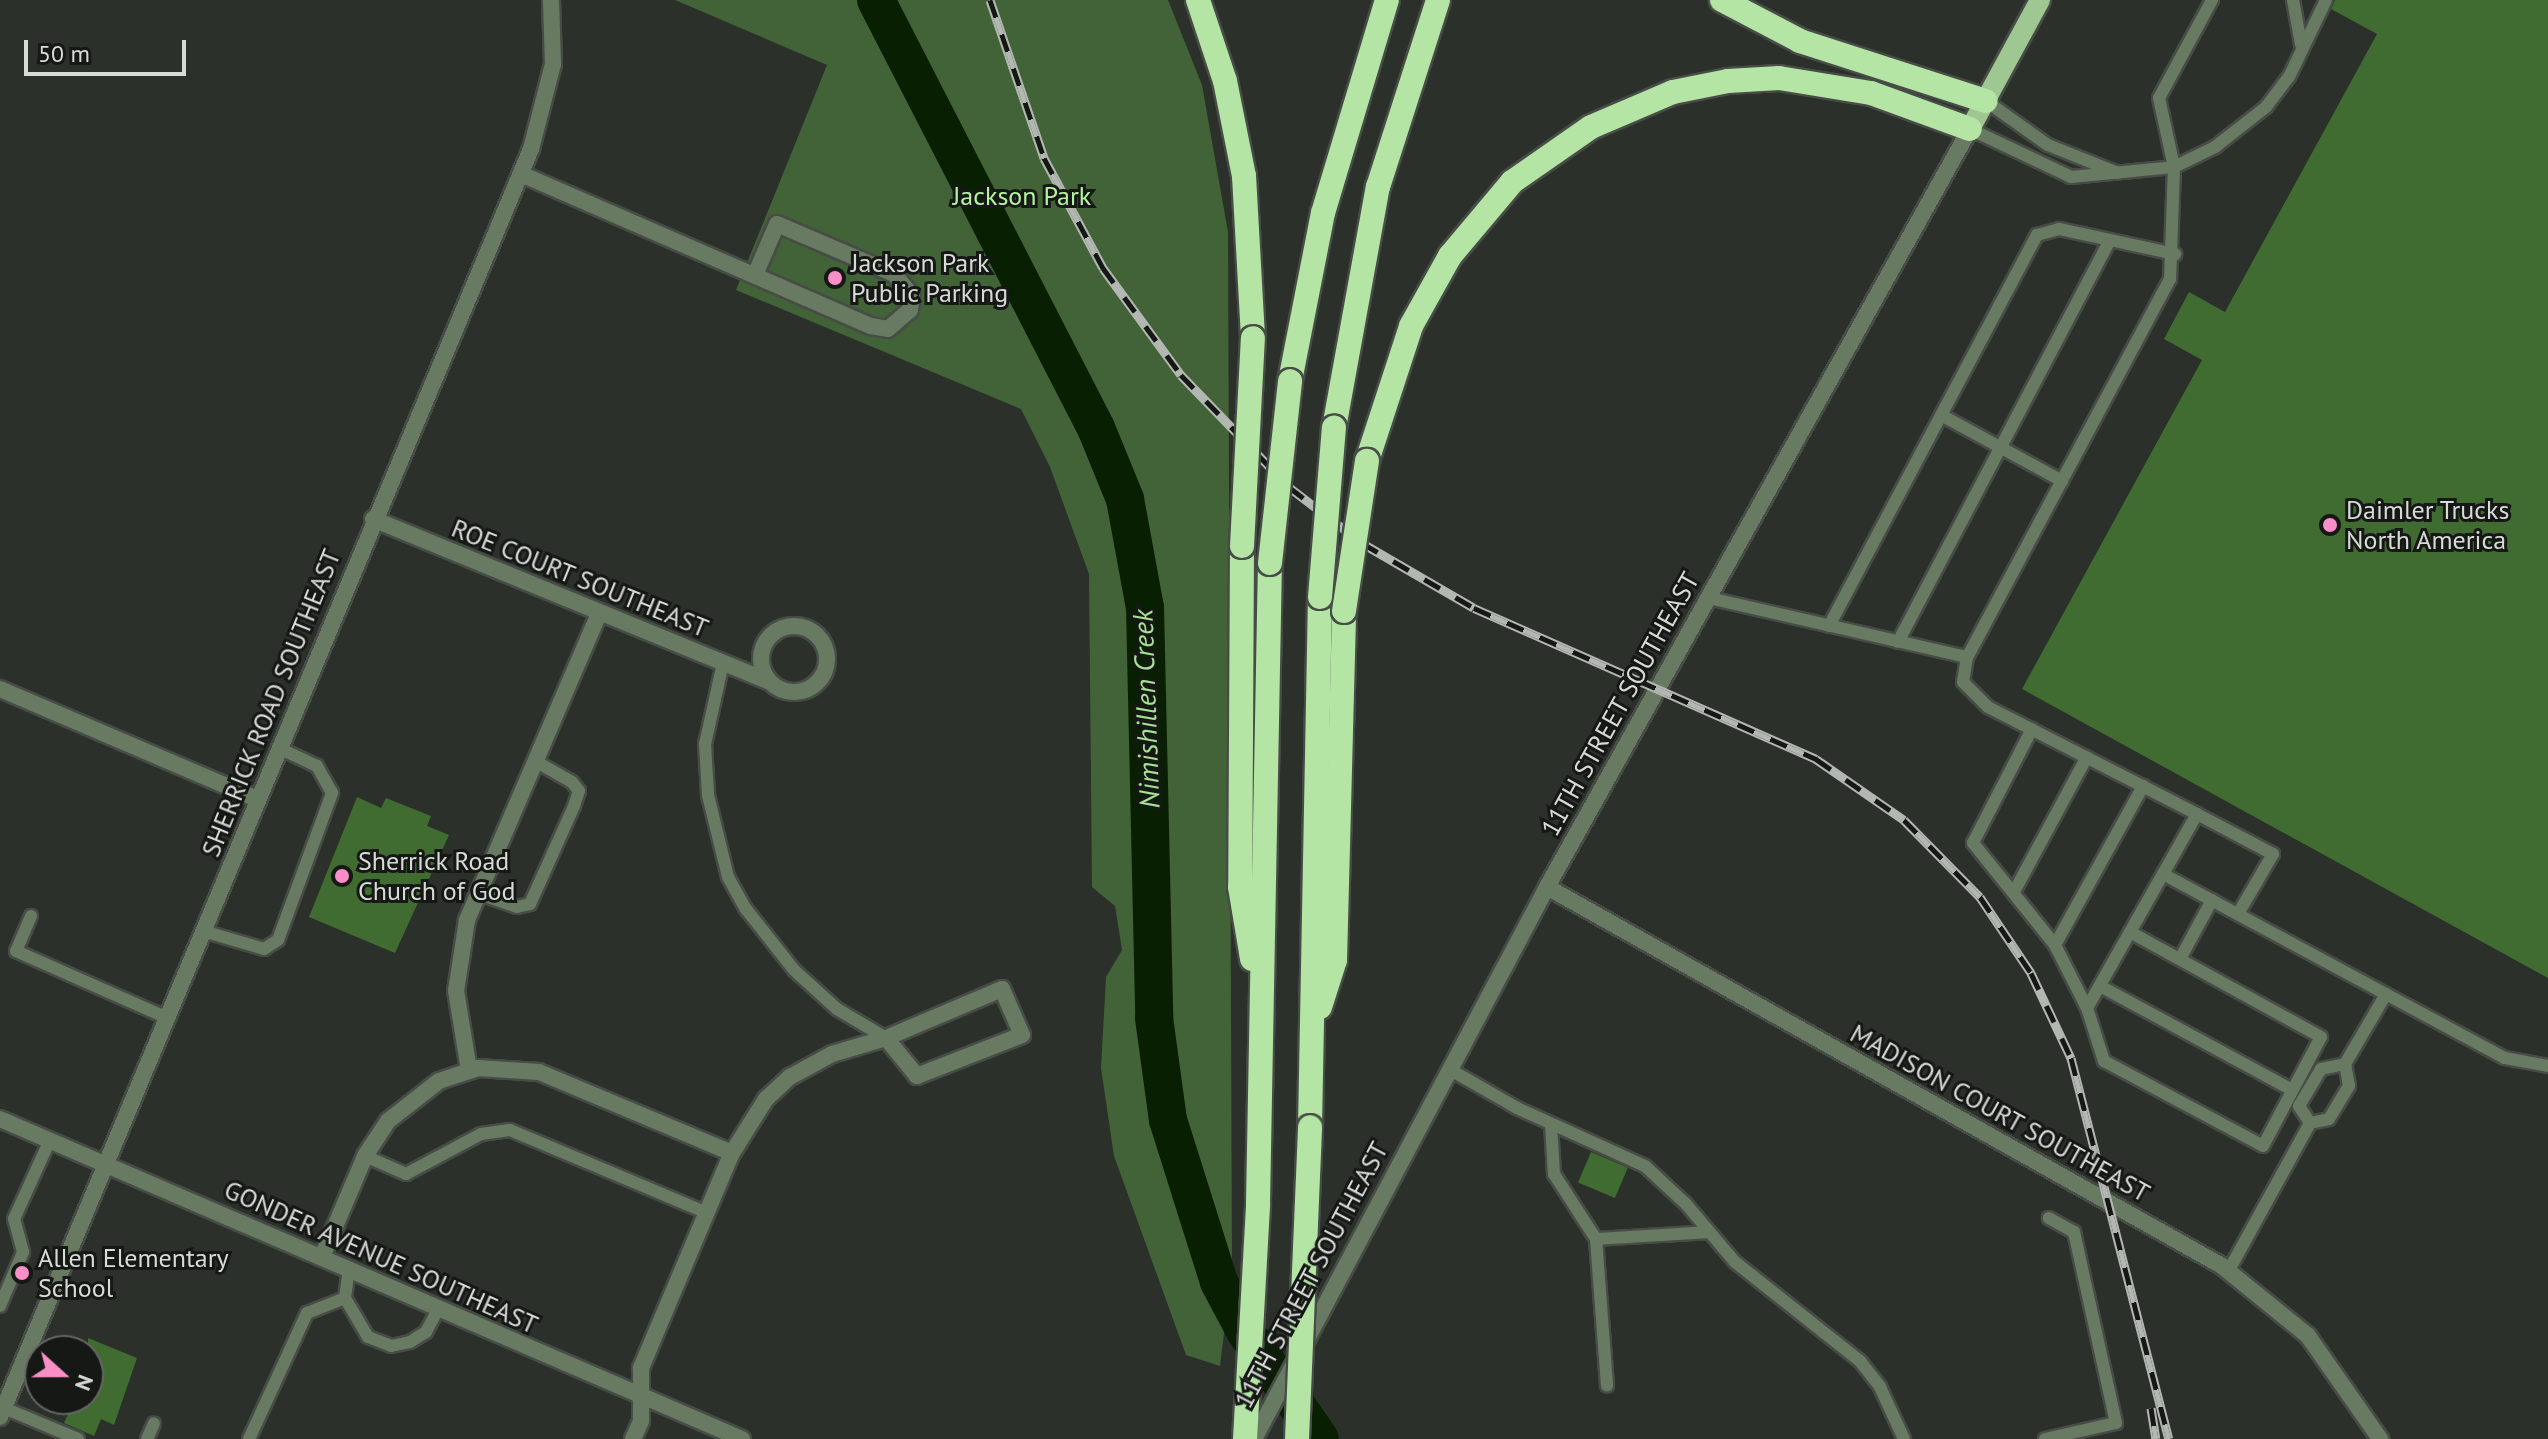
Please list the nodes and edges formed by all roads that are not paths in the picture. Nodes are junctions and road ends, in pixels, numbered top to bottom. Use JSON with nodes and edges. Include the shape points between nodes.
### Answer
{"nodes":[{"id":1,"x":551,"y":0,"type":"edge"},
{"id":2,"x":1198,"y":0,"type":"edge"},
{"id":3,"x":1387,"y":0,"type":"edge"},
{"id":4,"x":1438,"y":0,"type":"edge"},
{"id":5,"x":1722,"y":0,"type":"edge"},
{"id":6,"x":2040,"y":0,"type":"edge"},
{"id":7,"x":2212,"y":0,"type":"edge"},
{"id":8,"x":2293,"y":0,"type":"edge"},
{"id":9,"x":2326,"y":0,"type":"edge"},
{"id":10,"x":2301,"y":47,"type":"junction"},
{"id":11,"x":1986,"y":101,"type":"junction"},
{"id":12,"x":1970,"y":129,"type":"junction"},
{"id":13,"x":2174,"y":167,"type":"junction"},
{"id":14,"x":2118,"y":173,"type":"junction"},
{"id":15,"x":521,"y":174,"type":"junction"},
{"id":16,"x":2110,"y":240,"type":"junction"},
{"id":17,"x":2175,"y":254,"type":"junction"},
{"id":18,"x":755,"y":275,"type":"junction"},
{"id":19,"x":1941,"y":415,"type":"junction"},
{"id":20,"x":2000,"y":448,"type":"junction"},
{"id":21,"x":2062,"y":481,"type":"junction"},
{"id":22,"x":373,"y":519,"type":"junction"},
{"id":23,"x":1709,"y":598,"type":"junction"},
{"id":24,"x":599,"y":614,"type":"junction"},
{"id":25,"x":1829,"y":626,"type":"junction"},
{"id":26,"x":1898,"y":642,"type":"junction"},
{"id":27,"x":1967,"y":657,"type":"junction"},
{"id":28,"x":723,"y":663,"type":"junction"},
{"id":29,"x":768,"y":681,"type":"junction"},
{"id":30,"x":0,"y":689,"type":"edge"},
{"id":31,"x":2032,"y":729,"type":"junction"},
{"id":32,"x":279,"y":748,"type":"junction"},
{"id":33,"x":2087,"y":757,"type":"junction"},
{"id":34,"x":535,"y":761,"type":"junction"},
{"id":35,"x":2143,"y":786,"type":"junction"},
{"id":36,"x":257,"y":799,"type":"junction"},
{"id":37,"x":2197,"y":814,"type":"junction"},
{"id":38,"x":2163,"y":874,"type":"junction"},
{"id":39,"x":1547,"y":887,"type":"junction"},
{"id":40,"x":2015,"y":890,"type":"junction"},
{"id":41,"x":477,"y":893,"type":"junction"},
{"id":42,"x":2212,"y":900,"type":"junction"},
{"id":43,"x":2238,"y":914,"type":"junction"},
{"id":44,"x":31,"y":916,"type":"dead end"},
{"id":45,"x":203,"y":931,"type":"junction"},
{"id":46,"x":2130,"y":932,"type":"junction"},
{"id":47,"x":2055,"y":945,"type":"junction"},
{"id":48,"x":2180,"y":959,"type":"junction"},
{"id":49,"x":2100,"y":986,"type":"junction"},
{"id":50,"x":2386,"y":994,"type":"junction"},
{"id":51,"x":2087,"y":1008,"type":"junction"},
{"id":52,"x":167,"y":1018,"type":"junction"},
{"id":53,"x":1262,"y":1021,"type":"junction"},
{"id":54,"x":1312,"y":1032,"type":"junction"},
{"id":55,"x":886,"y":1038,"type":"junction"},
{"id":56,"x":2345,"y":1064,"type":"junction"},
{"id":57,"x":2548,"y":1066,"type":"edge"},
{"id":58,"x":1449,"y":1069,"type":"junction"},
{"id":59,"x":469,"y":1070,"type":"junction"},
{"id":60,"x":2292,"y":1090,"type":"junction"},
{"id":61,"x":0,"y":1119,"type":"edge"},
{"id":62,"x":2310,"y":1123,"type":"junction"},
{"id":63,"x":1551,"y":1124,"type":"junction"},
{"id":64,"x":50,"y":1140,"type":"junction"},
{"id":65,"x":732,"y":1153,"type":"junction"},
{"id":66,"x":365,"y":1156,"type":"junction"},
{"id":67,"x":107,"y":1164,"type":"junction"},
{"id":68,"x":707,"y":1213,"type":"junction"},
{"id":69,"x":2049,"y":1218,"type":"dead end"},
{"id":70,"x":14,"y":1219,"type":"junction"},
{"id":71,"x":0,"y":1223,"type":"edge"},
{"id":72,"x":1709,"y":1232,"type":"junction"},
{"id":73,"x":1596,"y":1239,"type":"junction"},
{"id":74,"x":322,"y":1257,"type":"junction"},
{"id":75,"x":349,"y":1269,"type":"junction"},
{"id":76,"x":2229,"y":1270,"type":"junction"},
{"id":77,"x":345,"y":1298,"type":"junction"},
{"id":78,"x":0,"y":1306,"type":"edge"},
{"id":79,"x":439,"y":1308,"type":"junction"},
{"id":80,"x":1607,"y":1386,"type":"dead end"},
{"id":81,"x":642,"y":1396,"type":"junction"},
{"id":82,"x":2,"y":1413,"type":"edge"},
{"id":83,"x":154,"y":1423,"type":"dead end"},
{"id":84,"x":53,"y":1434,"type":"edge"},
{"id":85,"x":78,"y":1439,"type":"edge"},
{"id":86,"x":147,"y":1439,"type":"edge"},
{"id":87,"x":249,"y":1439,"type":"edge"},
{"id":88,"x":633,"y":1439,"type":"edge"},
{"id":89,"x":742,"y":1439,"type":"edge"},
{"id":90,"x":1245,"y":1439,"type":"edge"},
{"id":91,"x":1254,"y":1439,"type":"edge"},
{"id":92,"x":1297,"y":1439,"type":"edge"},
{"id":93,"x":1904,"y":1439,"type":"edge"},
{"id":94,"x":2045,"y":1439,"type":"edge"},
{"id":95,"x":2380,"y":1439,"type":"edge"}],
"edges":[{"from":1,"to":15,"type":"street","name":"SHERRICK ROAD SOUTHEAST","via":[[549,89]]},
{"from":2,"to":53,"type":"highway","bridge":true,"via":[[1225,81],[1244,176],[1253,338],[1242,546],[1240,887]]},
{"from":3,"to":53,"type":"highway","bridge":true,"via":[[1323,213],[1290,381],[1270,563]]},
{"from":4,"to":54,"type":"highway","bridge":true,"via":[[1378,187],[1334,428],[1320,597]]},
{"from":5,"to":11,"type":"highway","via":[[1800,41]]},
{"from":6,"to":11,"type":"main road","name":"11TH STREET SOUTHEAST"},
{"from":7,"to":13,"type":"lane","via":[[2159,98]]},
{"from":8,"to":10,"type":"lane"},
{"from":9,"to":10,"type":"lane"},
{"from":10,"to":13,"type":"lane","via":[[2289,77],[2259,114],[2215,147]]},
{"from":11,"to":12,"type":"main road","name":"11TH STREET SOUTHEAST"},
{"from":11,"to":14,"type":"lane","via":[[2048,145]]},
{"from":12,"to":14,"type":"lane","via":[[2062,174],[2082,179]]},
{"from":12,"to":23,"type":"street","name":"11TH STREET SOUTHEAST"},
{"from":12,"to":54,"type":"highway","bridge":true,"via":[[1871,93],[1779,78],[1673,92],[1591,127],[1512,182],[1450,256],[1411,326],[1367,461],[1344,611],[1335,960]]},
{"from":13,"to":14,"type":"lane"},
{"from":13,"to":17,"type":"lane"},
{"from":15,"to":18,"type":"street"},
{"from":15,"to":22,"type":"street","name":"SHERRICK ROAD SOUTHEAST"},
{"from":16,"to":17,"type":"lane"},
{"from":16,"to":19,"type":"lane","via":[[2059,229],[2039,233]]},
{"from":16,"to":20,"type":"lane"},
{"from":17,"to":21,"type":"lane","via":[[2168,285]]},
{"from":18,"to":18,"type":"street","via":[[777,224],[894,274],[912,296],[910,310],[888,329],[871,326]]},
{"from":19,"to":20,"type":"lane"},
{"from":19,"to":25,"type":"lane"},
{"from":20,"to":21,"type":"lane"},
{"from":20,"to":26,"type":"lane"},
{"from":21,"to":27,"type":"lane"},
{"from":22,"to":24,"type":"street","name":"ROE COURT SOUTHEAST"},
{"from":22,"to":32,"type":"street","name":"SHERRICK ROAD SOUTHEAST"},
{"from":23,"to":25,"type":"lane"},
{"from":23,"to":39,"type":"street","name":"11TH STREET SOUTHEAST"},
{"from":24,"to":28,"type":"street","name":"ROE COURT SOUTHEAST"},
{"from":24,"to":34,"type":"street"},
{"from":25,"to":26,"type":"lane"},
{"from":26,"to":27,"type":"lane"},
{"from":27,"to":31,"type":"lane","via":[[1962,677],[1969,694]]},
{"from":28,"to":29,"type":"street","name":"ROE COURT SOUTHEAST"},
{"from":28,"to":55,"type":"lane","via":[[705,744],[708,795],[728,877],[794,970],[837,1009]]},
{"from":29,"to":29,"type":"street","name":"ROE COURT SOUTHEAST","via":[[790,693],[815,686],[828,665],[821,638],[801,626],[773,633],[761,654]]},
{"from":30,"to":36,"type":"street"},
{"from":31,"to":33,"type":"lane"},
{"from":31,"to":40,"type":"lane","via":[[1973,843]]},
{"from":32,"to":36,"type":"street","name":"SHERRICK ROAD SOUTHEAST"},
{"from":32,"to":45,"type":"lane","via":[[317,766],[332,793],[278,940],[264,949]]},
{"from":33,"to":35,"type":"lane"},
{"from":33,"to":40,"type":"lane"},
{"from":34,"to":41,"type":"street"},
{"from":34,"to":41,"type":"lane","via":[[572,782],[579,791],[574,806],[530,904],[517,907]]},
{"from":35,"to":37,"type":"lane"},
{"from":35,"to":47,"type":"lane"},
{"from":36,"to":45,"type":"street","name":"SHERRICK ROAD SOUTHEAST"},
{"from":37,"to":38,"type":"lane"},
{"from":37,"to":43,"type":"lane","via":[[2273,854]]},
{"from":38,"to":42,"type":"lane"},
{"from":38,"to":46,"type":"lane"},
{"from":39,"to":58,"type":"street","name":"11TH STREET SOUTHEAST"},
{"from":39,"to":76,"type":"street","name":"MADISON COURT SOUTHEAST"},
{"from":40,"to":47,"type":"lane"},
{"from":41,"to":59,"type":"street","via":[[457,970]]},
{"from":42,"to":43,"type":"lane"},
{"from":42,"to":48,"type":"lane"},
{"from":43,"to":50,"type":"lane"},
{"from":44,"to":52,"type":"lane","via":[[16,951]]},
{"from":45,"to":52,"type":"street","name":"SHERRICK ROAD SOUTHEAST"},
{"from":46,"to":48,"type":"lane"},
{"from":46,"to":49,"type":"lane"},
{"from":47,"to":51,"type":"lane"},
{"from":48,"to":60,"type":"lane","via":[[2321,1037]]},
{"from":49,"to":51,"type":"lane"},
{"from":49,"to":60,"type":"lane"},
{"from":50,"to":56,"type":"lane"},
{"from":50,"to":57,"type":"lane","via":[[2505,1058]]},
{"from":51,"to":60,"type":"lane","via":[[2104,1061],[2263,1146]]},
{"from":52,"to":67,"type":"street","name":"SHERRICK ROAD SOUTHEAST"},
{"from":53,"to":90,"type":"highway"},
{"from":54,"to":92,"type":"highway","bridge":true},
{"from":55,"to":55,"type":"street","via":[[1002,989],[1022,1035],[917,1076]]},
{"from":55,"to":65,"type":"street","via":[[832,1054],[790,1077],[766,1099]]},
{"from":56,"to":62,"type":"lane","via":[[2349,1086],[2343,1097],[2329,1119]]},
{"from":56,"to":62,"type":"lane","via":[[2321,1069],[2299,1106]]},
{"from":58,"to":63,"type":"lane"},
{"from":58,"to":91,"type":"street","name":"11TH STREET SOUTHEAST","bridge":true},
{"from":59,"to":65,"type":"street","via":[[497,1065],[539,1072]]},
{"from":59,"to":66,"type":"street","via":[[439,1081],[399,1109]]},
{"from":61,"to":64,"type":"street","name":"GONDER AVENUE SOUTHEAST"},
{"from":62,"to":76,"type":"lane"},
{"from":63,"to":72,"type":"lane","via":[[1645,1166]]},
{"from":63,"to":73,"type":"lane","via":[[1554,1174]]},
{"from":64,"to":67,"type":"street","name":"GONDER AVENUE SOUTHEAST"},
{"from":64,"to":70,"type":"lane"},
{"from":65,"to":68,"type":"street"},
{"from":66,"to":68,"type":"lane","via":[[406,1174],[481,1134],[510,1130]]},
{"from":66,"to":74,"type":"street"},
{"from":67,"to":74,"type":"street","name":"GONDER AVENUE SOUTHEAST"},
{"from":67,"to":82,"type":"street","name":"SHERRICK ROAD SOUTHEAST"},
{"from":68,"to":81,"type":"street","via":[[641,1368]]},
{"from":69,"to":94,"type":"lane","via":[[2074,1232],[2116,1423]]},
{"from":70,"to":71,"type":"lane"},
{"from":70,"to":78,"type":"lane","via":[[23,1252]]},
{"from":72,"to":73,"type":"lane"},
{"from":72,"to":93,"type":"lane","via":[[1735,1262],[1860,1361],[1880,1387]]},
{"from":73,"to":80,"type":"lane"},
{"from":74,"to":75,"type":"street","name":"GONDER AVENUE SOUTHEAST"},
{"from":75,"to":77,"type":"lane"},
{"from":75,"to":79,"type":"street","name":"GONDER AVENUE SOUTHEAST"},
{"from":76,"to":95,"type":"street","name":"MADISON COURT SOUTHEAST","via":[[2308,1336]]},
{"from":77,"to":79,"type":"lane","via":[[368,1337],[391,1346],[426,1332]]},
{"from":77,"to":87,"type":"lane","via":[[307,1313]]},
{"from":79,"to":81,"type":"street","name":"GONDER AVENUE SOUTHEAST"},
{"from":81,"to":88,"type":"street"},
{"from":81,"to":89,"type":"street","name":"GONDER AVENUE SOUTHEAST"},
{"from":82,"to":84,"type":"lane"},
{"from":83,"to":86,"type":"lane"},
{"from":84,"to":85,"type":"lane"}]}
